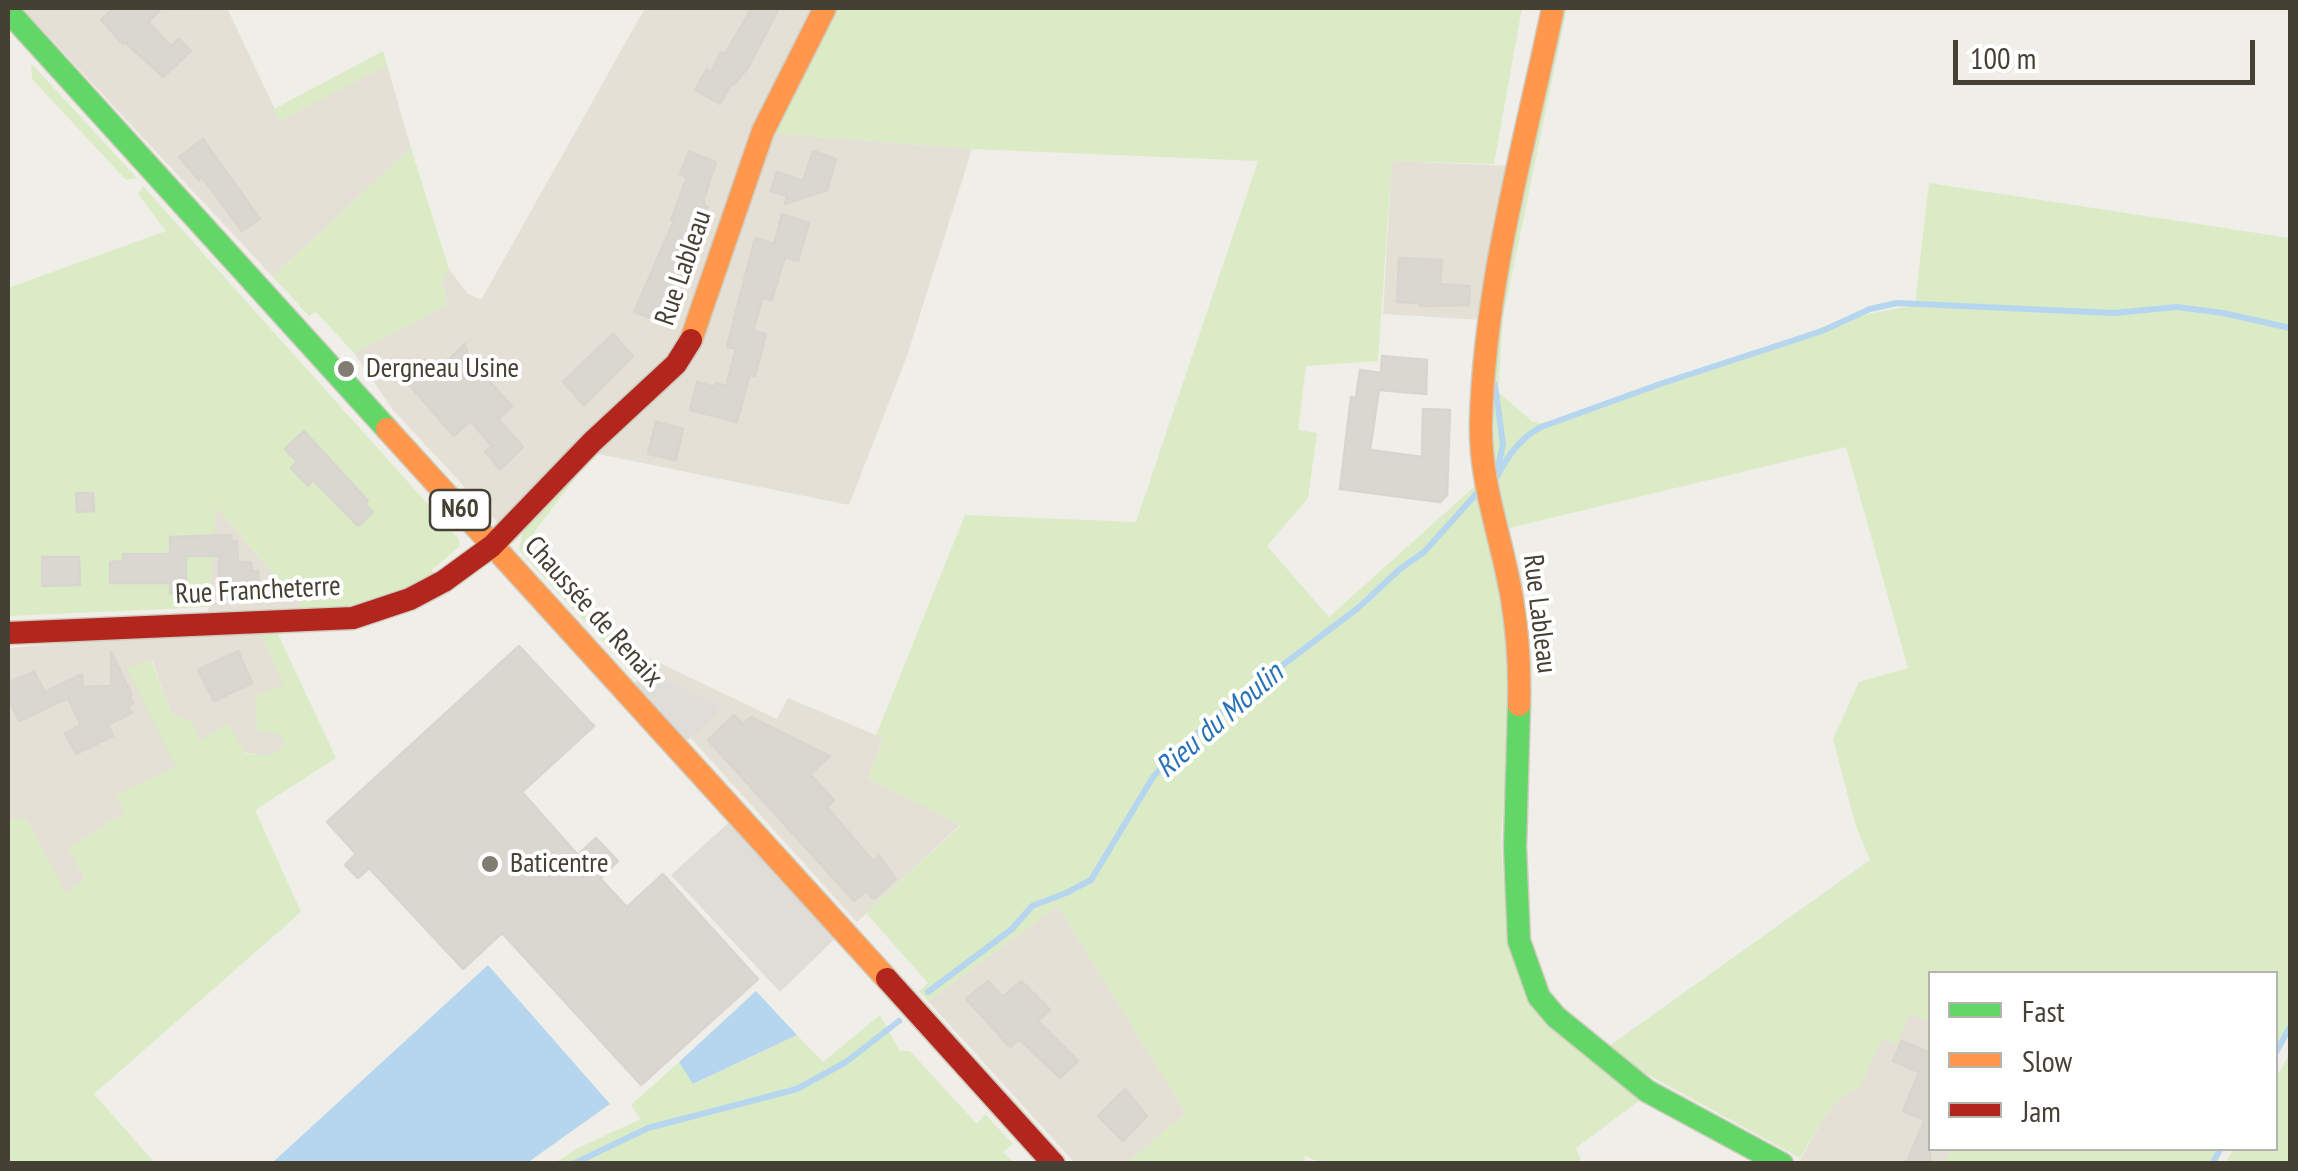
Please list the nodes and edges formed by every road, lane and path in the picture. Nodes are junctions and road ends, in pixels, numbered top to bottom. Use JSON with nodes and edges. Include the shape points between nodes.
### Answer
{"nodes":[{"id":1,"x":824,"y":8,"type":"edge"},
{"id":2,"x":1553,"y":8,"type":"edge"},
{"id":3,"x":8,"y":11,"type":"edge"},
{"id":4,"x":492,"y":546,"type":"junction"},
{"id":5,"x":8,"y":633,"type":"edge"},
{"id":6,"x":1054,"y":1164,"type":"edge"},
{"id":7,"x":1782,"y":1164,"type":"edge"}],
"edges":[{"from":1,"to":4,"type":"street","name":"Rue Lableau","via":[[763,132],[689,346]]},
{"from":2,"to":7,"type":"street","name":"Rue Lableau","via":[[1491,303],[1481,420],[1484,479],[1520,659],[1519,941],[1530,979],[1556,1017],[1647,1091]]},
{"from":3,"to":4,"type":"street","name":"Chaussée de Renaix","number":"N60"},
{"from":4,"to":5,"type":"street","name":"Rue Francheterre","via":[[424,594],[353,618]]},
{"from":4,"to":6,"type":"street","name":"Chaussée de Renaix","number":"N60"}]}
